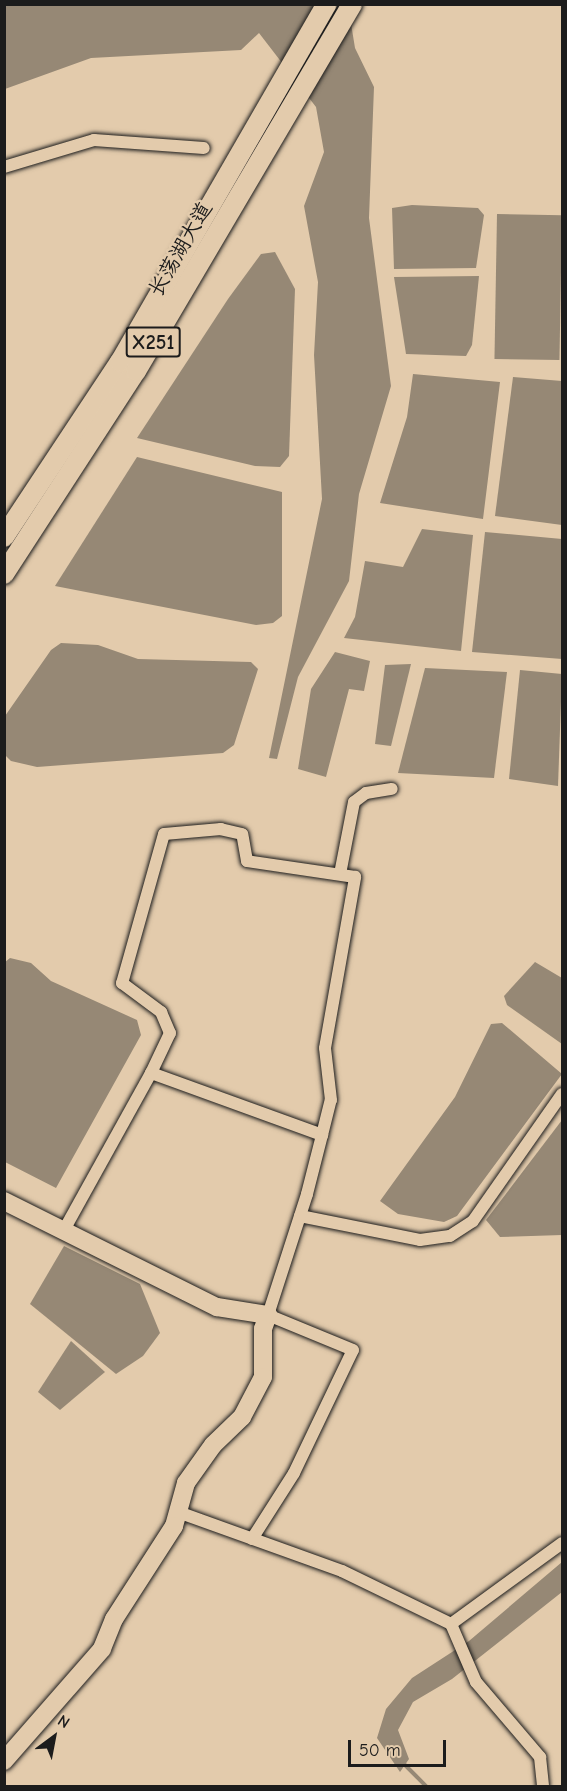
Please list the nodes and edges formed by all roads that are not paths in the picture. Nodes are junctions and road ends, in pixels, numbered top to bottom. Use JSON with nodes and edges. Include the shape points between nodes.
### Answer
{"nodes":[{"id":1,"x":327,"y":4,"type":"edge"},
{"id":2,"x":352,"y":4,"type":"edge"},
{"id":3,"x":204,"y":148,"type":"dead end"},
{"id":4,"x":4,"y":167,"type":"edge"},
{"id":5,"x":4,"y":537,"type":"edge"},
{"id":6,"x":4,"y":574,"type":"edge"},
{"id":7,"x":392,"y":789,"type":"dead end"},
{"id":8,"x":340,"y":874,"type":"junction"},
{"id":9,"x":151,"y":1073,"type":"junction"},
{"id":10,"x":562,"y":1094,"type":"edge"},
{"id":11,"x":322,"y":1135,"type":"junction"},
{"id":12,"x":4,"y":1201,"type":"edge"},
{"id":13,"x":300,"y":1216,"type":"junction"},
{"id":14,"x":64,"y":1230,"type":"junction"},
{"id":15,"x":268,"y":1314,"type":"junction"},
{"id":16,"x":178,"y":1512,"type":"junction"},
{"id":17,"x":252,"y":1539,"type":"junction"},
{"id":18,"x":562,"y":1543,"type":"edge"},
{"id":19,"x":451,"y":1624,"type":"junction"},
{"id":20,"x":4,"y":1761,"type":"edge"},
{"id":21,"x":543,"y":1786,"type":"edge"}],
"edges":[{"from":1,"to":5,"type":"main road","name":"长荡湖大道","number":"X251","via":[[120,362]]},
{"from":2,"to":6,"type":"main road","name":"长荡湖大道","number":"X251","via":[[136,370]]},
{"from":3,"to":4,"type":"street","via":[[94,140]]},
{"from":7,"to":8,"type":"street","via":[[366,793],[354,801]]},
{"from":8,"to":9,"type":"street","via":[[247,861],[242,834],[221,829],[164,834],[122,983],[161,1012],[170,1033]]},
{"from":8,"to":11,"type":"street","via":[[355,877],[330,1001],[325,1048],[331,1100]]},
{"from":9,"to":11,"type":"street"},
{"from":9,"to":14,"type":"street"},
{"from":10,"to":13,"type":"street","via":[[473,1221],[450,1236],[420,1240]]},
{"from":11,"to":13,"type":"street"},
{"from":12,"to":14,"type":"street"},
{"from":13,"to":15,"type":"street"},
{"from":14,"to":15,"type":"street","via":[[217,1307]]},
{"from":15,"to":16,"type":"street","via":[[263,1329],[263,1377],[242,1417],[213,1445],[186,1483]]},
{"from":15,"to":17,"type":"street","via":[[353,1350],[294,1473]]},
{"from":16,"to":17,"type":"street"},
{"from":16,"to":20,"type":"street","via":[[114,1619],[102,1649]]},
{"from":17,"to":19,"type":"street","via":[[342,1571]]},
{"from":18,"to":19,"type":"street"},
{"from":19,"to":21,"type":"street","via":[[472,1673],[540,1757]]}]}
